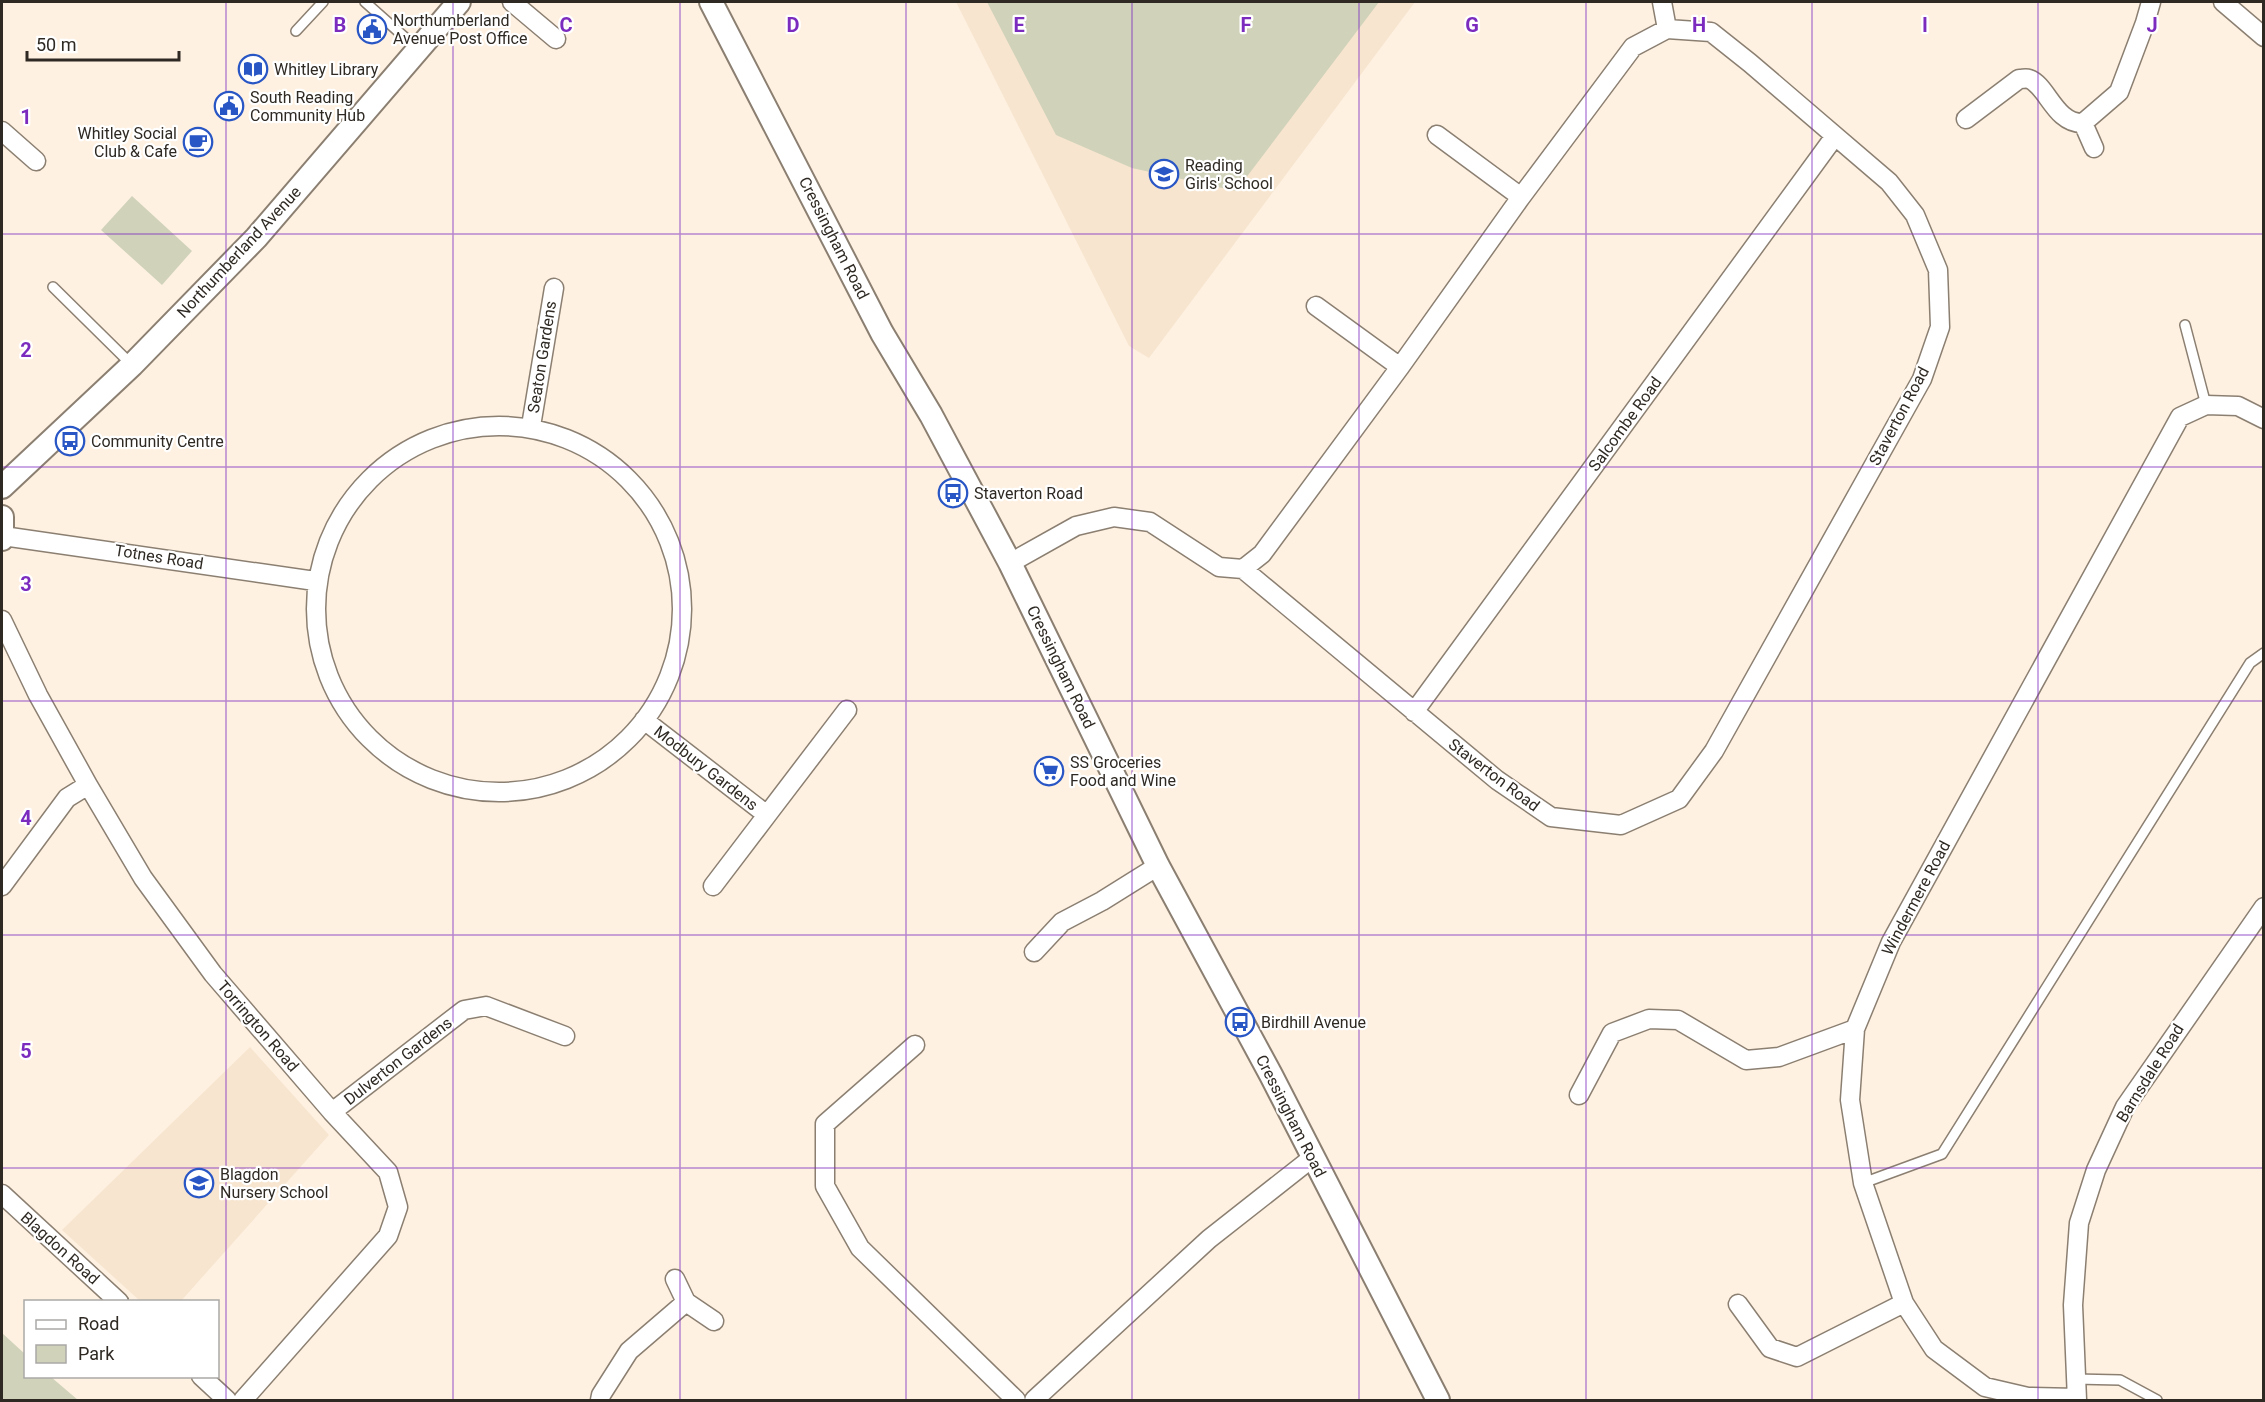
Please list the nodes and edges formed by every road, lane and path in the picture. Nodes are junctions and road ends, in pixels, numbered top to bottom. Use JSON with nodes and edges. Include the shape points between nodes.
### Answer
{"nodes":[{"id":1,"x":323,"y":2,"type":"edge"},
{"id":2,"x":365,"y":2,"type":"edge"},
{"id":3,"x":459,"y":2,"type":"edge"},
{"id":4,"x":512,"y":2,"type":"edge"},
{"id":5,"x":711,"y":2,"type":"edge"},
{"id":6,"x":1662,"y":2,"type":"edge"},
{"id":7,"x":2151,"y":2,"type":"edge"},
{"id":8,"x":2223,"y":2,"type":"edge"},
{"id":9,"x":1667,"y":29,"type":"junction"},
{"id":10,"x":296,"y":31,"type":"dead end"},
{"id":11,"x":2264,"y":37,"type":"edge"},
{"id":12,"x":556,"y":39,"type":"dead end"},
{"id":13,"x":418,"y":49,"type":"junction"},
{"id":14,"x":1966,"y":119,"type":"dead end"},
{"id":15,"x":2083,"y":123,"type":"junction"},
{"id":16,"x":2,"y":131,"type":"edge"},
{"id":17,"x":1437,"y":135,"type":"dead end"},
{"id":18,"x":1835,"y":136,"type":"junction"},
{"id":19,"x":2094,"y":148,"type":"dead end"},
{"id":20,"x":36,"y":161,"type":"dead end"},
{"id":21,"x":1521,"y":197,"type":"junction"},
{"id":22,"x":53,"y":287,"type":"dead end"},
{"id":23,"x":554,"y":288,"type":"dead end"},
{"id":24,"x":1316,"y":306,"type":"dead end"},
{"id":25,"x":2185,"y":325,"type":"dead end"},
{"id":26,"x":132,"y":365,"type":"junction"},
{"id":27,"x":1400,"y":367,"type":"junction"},
{"id":28,"x":2206,"y":405,"type":"junction"},
{"id":29,"x":2264,"y":419,"type":"edge"},
{"id":30,"x":531,"y":426,"type":"junction"},
{"id":31,"x":2,"y":487,"type":"edge"},
{"id":32,"x":2,"y":530,"type":"edge"},
{"id":33,"x":1010,"y":563,"type":"junction"},
{"id":34,"x":1243,"y":570,"type":"junction"},
{"id":35,"x":315,"y":581,"type":"junction"},
{"id":36,"x":2,"y":620,"type":"edge"},
{"id":37,"x":2264,"y":653,"type":"edge"},
{"id":38,"x":848,"y":710,"type":"dead end"},
{"id":39,"x":1414,"y":712,"type":"junction"},
{"id":40,"x":644,"y":720,"type":"junction"},
{"id":41,"x":88,"y":785,"type":"junction"},
{"id":42,"x":767,"y":815,"type":"junction"},
{"id":43,"x":1158,"y":866,"type":"junction"},
{"id":44,"x":2,"y":886,"type":"edge"},
{"id":45,"x":713,"y":886,"type":"dead end"},
{"id":46,"x":2264,"y":907,"type":"edge"},
{"id":47,"x":1034,"y":952,"type":"dead end"},
{"id":48,"x":1855,"y":1029,"type":"junction"},
{"id":49,"x":565,"y":1036,"type":"dead end"},
{"id":50,"x":915,"y":1045,"type":"dead end"},
{"id":51,"x":1579,"y":1095,"type":"dead end"},
{"id":52,"x":332,"y":1112,"type":"junction"},
{"id":53,"x":1312,"y":1158,"type":"junction"},
{"id":54,"x":1863,"y":1183,"type":"junction"},
{"id":55,"x":2,"y":1194,"type":"edge"},
{"id":56,"x":675,"y":1279,"type":"dead end"},
{"id":57,"x":117,"y":1300,"type":"edge"},
{"id":58,"x":686,"y":1302,"type":"junction"},
{"id":59,"x":1904,"y":1303,"type":"junction"},
{"id":60,"x":1738,"y":1304,"type":"dead end"},
{"id":61,"x":714,"y":1321,"type":"dead end"},
{"id":62,"x":202,"y":1378,"type":"edge"},
{"id":63,"x":2075,"y":1379,"type":"junction"},
{"id":64,"x":2077,"y":1399,"type":"edge"},
{"id":65,"x":227,"y":1401,"type":"edge"},
{"id":66,"x":243,"y":1401,"type":"edge"},
{"id":67,"x":600,"y":1401,"type":"edge"},
{"id":68,"x":1016,"y":1401,"type":"edge"},
{"id":69,"x":1034,"y":1401,"type":"edge"},
{"id":70,"x":1438,"y":1401,"type":"edge"},
{"id":71,"x":2157,"y":1401,"type":"edge"}],
"edges":[{"from":1,"to":10,"type":"lane"},
{"from":2,"to":13,"type":"lane"},
{"from":3,"to":13,"type":"street","name":"Northumberland Avenue"},
{"from":4,"to":12,"type":"street"},
{"from":5,"to":33,"type":"street","name":"Cressingham Road","via":[[882,333]]},
{"from":6,"to":9,"type":"street"},
{"from":7,"to":15,"type":"street","via":[[2119,92]]},
{"from":8,"to":11,"type":"street"},
{"from":9,"to":18,"type":"street","name":"Staverton Road","via":[[1711,32]]},
{"from":9,"to":21,"type":"street","via":[[1633,47]]},
{"from":13,"to":26,"type":"street","name":"Northumberland Avenue","via":[[256,238]]},
{"from":14,"to":15,"type":"street","via":[[2019,79],[2029,78],[2054,107],[2075,123]]},
{"from":15,"to":19,"type":"street"},
{"from":16,"to":20,"type":"street"},
{"from":17,"to":21,"type":"street"},
{"from":18,"to":39,"type":"street","name":"Salcombe Road"},
{"from":18,"to":39,"type":"street","name":"Staverton Road","via":[[1889,182],[1915,215],[1938,270],[1940,327],[1922,378],[1714,751],[1679,799],[1621,825],[1551,817],[1497,780]]},
{"from":21,"to":27,"type":"street"},
{"from":22,"to":26,"type":"lane"},
{"from":23,"to":30,"type":"street","name":"Seaton Gardens"},
{"from":24,"to":27,"type":"street"},
{"from":25,"to":28,"type":"lane"},
{"from":26,"to":31,"type":"street","name":"Northumberland Avenue"},
{"from":27,"to":34,"type":"street","via":[[1262,554]]},
{"from":28,"to":29,"type":"street","name":"Windermere Road","via":[[2238,406]]},
{"from":28,"to":48,"type":"street","name":"Windermere Road","via":[[2180,417],[1891,942]]},
{"from":30,"to":35,"type":"street","via":[[487,426],[434,439],[393,458],[355,494],[331,532]]},
{"from":30,"to":40,"type":"street","via":[[588,448],[634,485],[655,511],[671,548],[681,593],[681,630],[672,675]]},
{"from":32,"to":35,"type":"street","name":"Totnes Road"},
{"from":33,"to":34,"type":"street","name":"Staverton Road","via":[[1076,526],[1114,517],[1150,522],[1219,567]]},
{"from":33,"to":43,"type":"street","name":"Cressingham Road"},
{"from":34,"to":39,"type":"street","name":"Staverton Road"},
{"from":35,"to":40,"type":"street","via":[[318,648],[344,709],[378,750],[431,781],[490,793],[550,786],[604,760]]},
{"from":36,"to":41,"type":"street","name":"Torrington Road"},
{"from":37,"to":54,"type":"lane","via":[[2250,663],[1942,1154]]},
{"from":38,"to":42,"type":"street","name":"Modbury Gardens"},
{"from":40,"to":42,"type":"street","name":"Modbury Gardens"},
{"from":41,"to":44,"type":"street","via":[[68,798]]},
{"from":41,"to":52,"type":"street","name":"Torrington Road","via":[[143,878],[213,974]]},
{"from":42,"to":45,"type":"street","name":"Modbury Gardens"},
{"from":43,"to":47,"type":"street","via":[[1062,922]]},
{"from":43,"to":53,"type":"street","name":"Cressingham Road"},
{"from":46,"to":63,"type":"street","name":"Barnsdale Road","via":[[2125,1107],[2096,1170],[2079,1223],[2073,1305]]},
{"from":48,"to":51,"type":"street","via":[[1779,1057],[1746,1060],[1678,1020],[1649,1019],[1612,1033]]},
{"from":48,"to":54,"type":"street","name":"Windermere Road","via":[[1850,1100]]},
{"from":49,"to":52,"type":"street","name":"Dulverton Gardens","via":[[486,1006],[464,1010]]},
{"from":50,"to":68,"type":"street","via":[[825,1124],[825,1186],[860,1248]]},
{"from":52,"to":66,"type":"street","name":"Torrington Road","via":[[388,1172],[399,1207],[388,1236]]},
{"from":53,"to":69,"type":"street","via":[[1209,1239]]},
{"from":53,"to":70,"type":"street","name":"Cressingham Road"},
{"from":54,"to":59,"type":"street","name":"Windermere Road"},
{"from":55,"to":57,"type":"street","name":"Blagdon Road"},
{"from":56,"to":58,"type":"street"},
{"from":58,"to":61,"type":"street"},
{"from":58,"to":67,"type":"street","via":[[629,1351]]},
{"from":59,"to":60,"type":"street","via":[[1797,1357],[1770,1348]]},
{"from":59,"to":64,"type":"street","name":"Windermere Road","via":[[1934,1349],[1985,1387],[2028,1398]]},
{"from":62,"to":65,"type":"street"},
{"from":63,"to":64,"type":"street","name":"Barnsdale Road"},
{"from":63,"to":71,"type":"lane","via":[[2120,1380]]}]}
